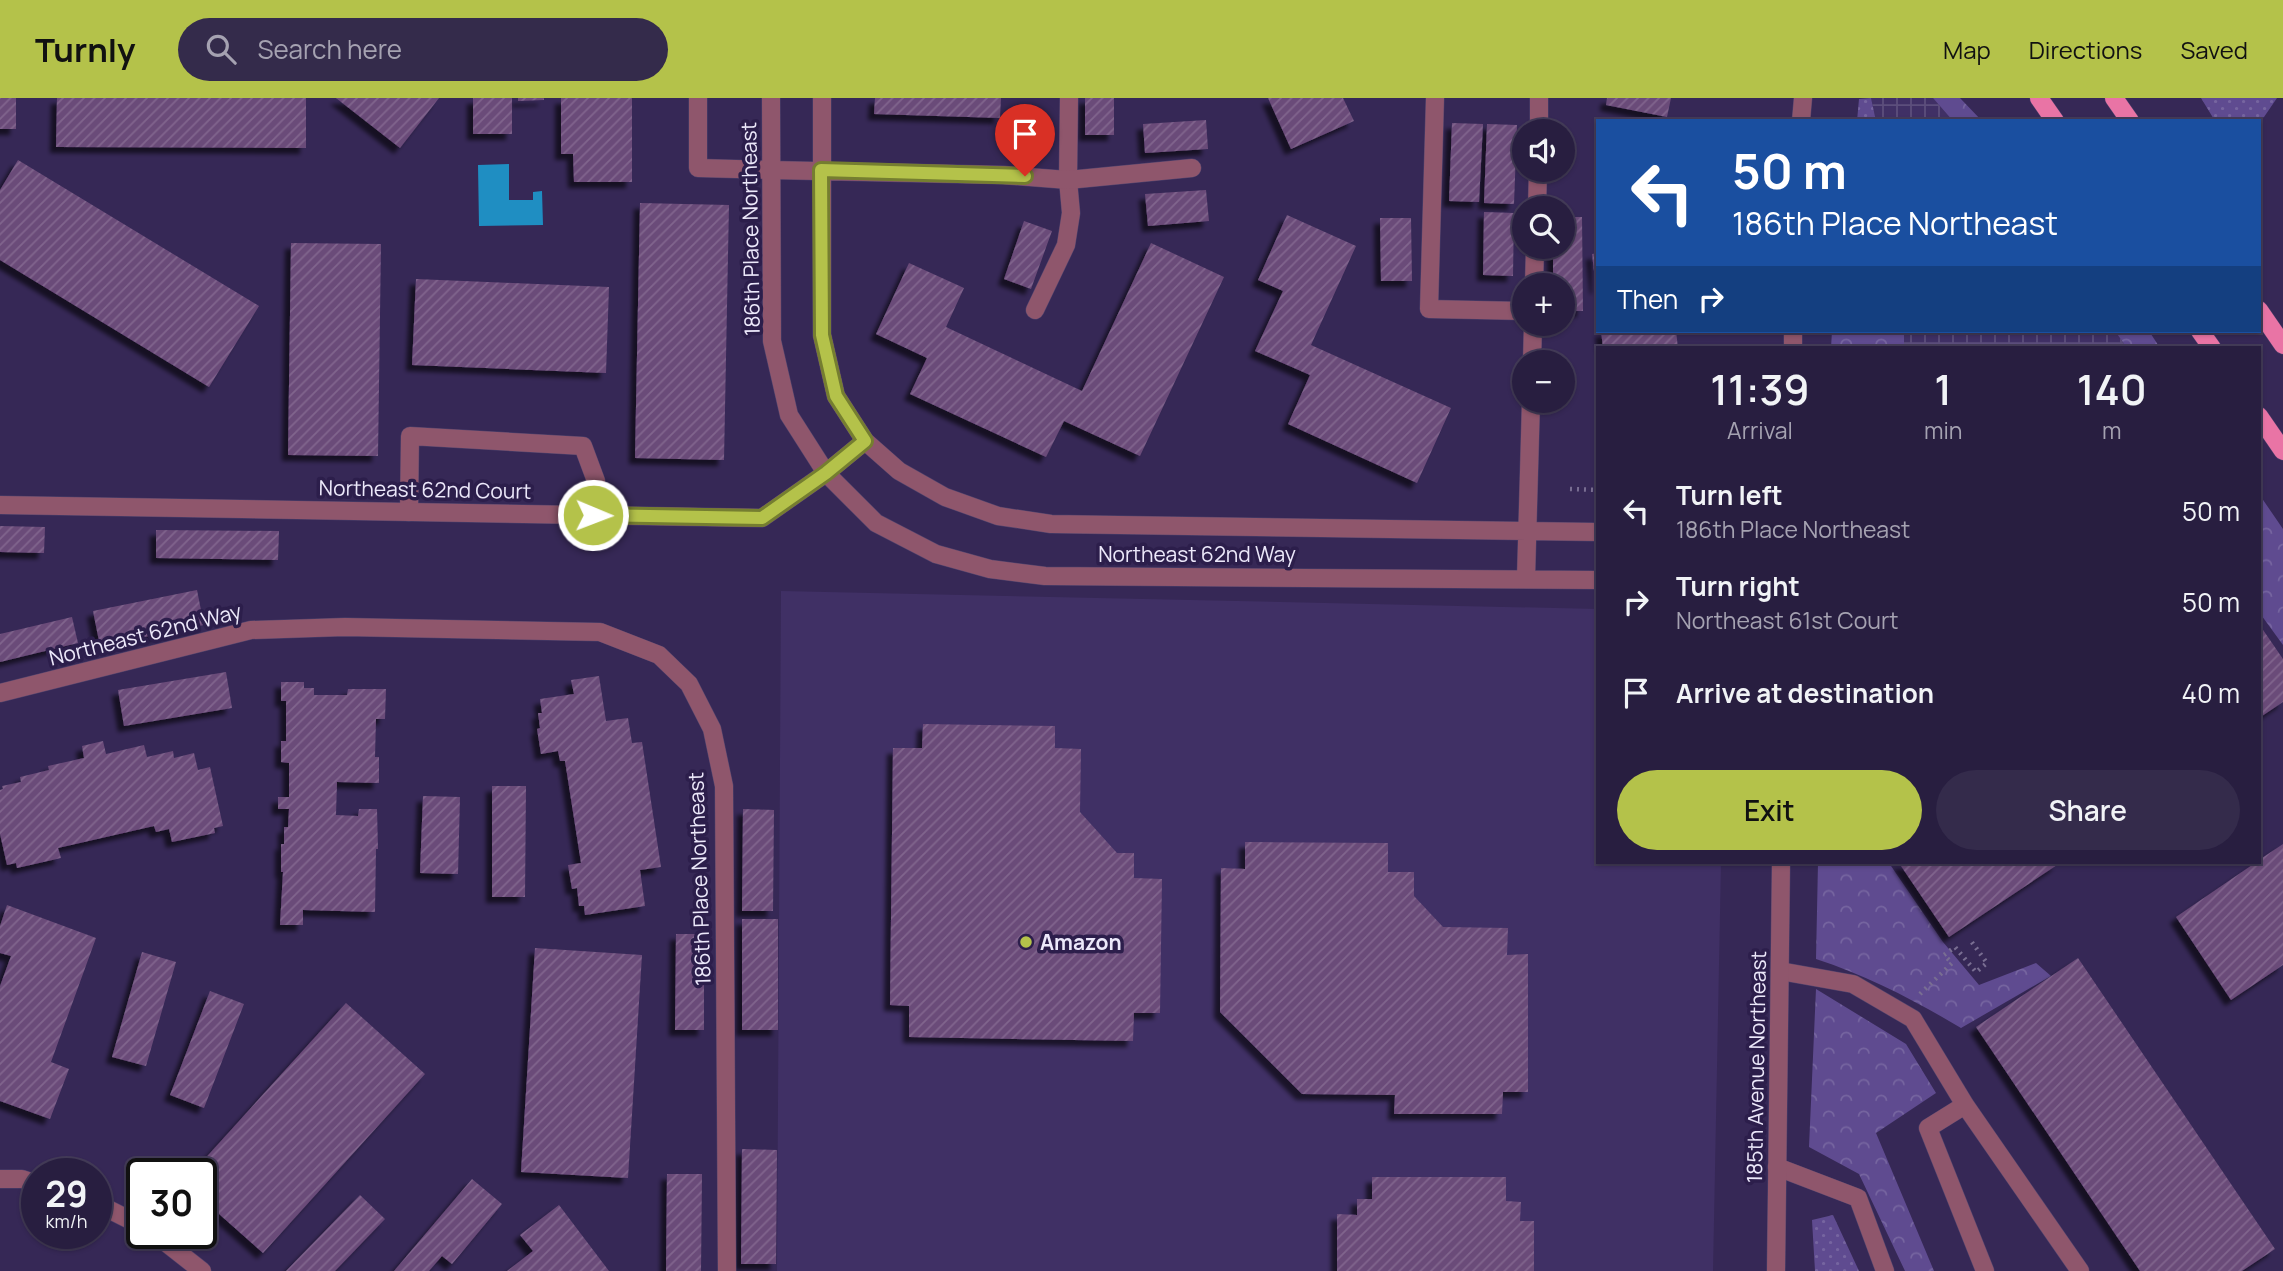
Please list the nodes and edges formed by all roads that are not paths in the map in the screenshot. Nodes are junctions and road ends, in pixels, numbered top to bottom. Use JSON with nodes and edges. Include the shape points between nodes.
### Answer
{"nodes":[{"id":1,"x":698,"y":98,"type":"edge"},
{"id":2,"x":771,"y":98,"type":"edge"},
{"id":3,"x":822,"y":98,"type":"edge"},
{"id":4,"x":1069,"y":98,"type":"edge"},
{"id":5,"x":1435,"y":98,"type":"edge"},
{"id":6,"x":1539,"y":98,"type":"edge"},
{"id":7,"x":1803,"y":98,"type":"edge"},
{"id":8,"x":2039,"y":98,"type":"edge"},
{"id":9,"x":2114,"y":98,"type":"edge"},
{"id":10,"x":1539,"y":119,"type":"edge"},
{"id":11,"x":1801,"y":119,"type":"edge"},
{"id":12,"x":2054,"y":119,"type":"edge"},
{"id":13,"x":2129,"y":119,"type":"edge"},
{"id":14,"x":1192,"y":168,"type":"dead end"},
{"id":15,"x":771,"y":170,"type":"junction"},
{"id":16,"x":821,"y":170,"type":"junction"},
{"id":17,"x":1068,"y":180,"type":"junction"},
{"id":18,"x":1035,"y":310,"type":"dead end"},
{"id":19,"x":1512,"y":311,"type":"edge"},
{"id":20,"x":2261,"y":313,"type":"edge"},
{"id":21,"x":2283,"y":345,"type":"edge"},
{"id":22,"x":1531,"y":413,"type":"edge"},
{"id":23,"x":2261,"y":419,"type":"edge"},
{"id":24,"x":865,"y":441,"type":"junction"},
{"id":25,"x":2283,"y":451,"type":"edge"},
{"id":26,"x":826,"y":473,"type":"junction"},
{"id":27,"x":0,"y":505,"type":"edge"},
{"id":28,"x":409,"y":512,"type":"junction"},
{"id":29,"x":593,"y":515,"type":"junction"},
{"id":30,"x":1528,"y":531,"type":"junction"},
{"id":31,"x":1596,"y":532,"type":"edge"},
{"id":32,"x":1526,"y":578,"type":"junction"},
{"id":33,"x":1596,"y":580,"type":"edge"},
{"id":34,"x":470,"y":629,"type":"joint"},
{"id":35,"x":0,"y":693,"type":"edge"},
{"id":36,"x":1781,"y":864,"type":"edge"},
{"id":37,"x":1780,"y":971,"type":"junction"},
{"id":38,"x":1965,"y":1105,"type":"junction"},
{"id":39,"x":1777,"y":1167,"type":"junction"},
{"id":40,"x":0,"y":1179,"type":"edge"},
{"id":41,"x":21,"y":1179,"type":"edge"},
{"id":42,"x":174,"y":1249,"type":"edge"},
{"id":43,"x":202,"y":1271,"type":"edge"},
{"id":44,"x":727,"y":1271,"type":"edge"},
{"id":45,"x":1776,"y":1271,"type":"edge"},
{"id":46,"x":1885,"y":1271,"type":"edge"},
{"id":47,"x":1985,"y":1271,"type":"edge"},
{"id":48,"x":2080,"y":1271,"type":"edge"}],
"edges":[{"from":1,"to":15,"type":"street","via":[[698,168]]},
{"from":2,"to":15,"type":"street","name":"186th Place Northeast"},
{"from":3,"to":16,"type":"street"},
{"from":4,"to":17,"type":"street"},
{"from":5,"to":19,"type":"street","via":[[1429,309]]},
{"from":6,"to":10,"type":"street"},
{"from":7,"to":11,"type":"street"},
{"from":8,"to":12,"type":"main road"},
{"from":9,"to":13,"type":"main road"},
{"from":14,"to":17,"type":"street"},
{"from":15,"to":16,"type":"street"},
{"from":15,"to":26,"type":"street","name":"186th Place Northeast","via":[[772,341],[789,415]]},
{"from":16,"to":17,"type":"street"},
{"from":16,"to":24,"type":"street","via":[[822,335],[836,396]]},
{"from":17,"to":18,"type":"street","via":[[1071,213],[1066,245]]},
{"from":20,"to":21,"type":"main road"},
{"from":22,"to":30,"type":"street"},
{"from":23,"to":25,"type":"main road"},
{"from":24,"to":26,"type":"street","name":"Northeast 62nd Court"},
{"from":24,"to":30,"type":"street","name":"Northeast 62nd Way","via":[[899,471],[945,497],[998,516],[1051,524]]},
{"from":26,"to":29,"type":"street","name":"Northeast 62nd Court","via":[[762,518]]},
{"from":26,"to":32,"type":"street","name":"Northeast 62nd Way","via":[[876,523],[936,554],[990,569],[1045,576]]},
{"from":27,"to":28,"type":"street","name":"Northeast 62nd Court"},
{"from":28,"to":29,"type":"street","name":"Northeast 62nd Court"},
{"from":28,"to":29,"type":"street","via":[[410,436],[583,446],[596,481]]},
{"from":30,"to":31,"type":"street","name":"Northeast 62nd Way"},
{"from":30,"to":32,"type":"street"},
{"from":32,"to":33,"type":"street","name":"Northeast 62nd Way"},
{"from":34,"to":35,"type":"street","name":"Northeast 62nd Way","via":[[251,630]]},
{"from":34,"to":44,"type":"street","name":"186th Place Northeast","via":[[600,632],[659,655],[689,684],[712,729],[724,786]]},
{"from":36,"to":37,"type":"street","name":"185th Avenue Northeast"},
{"from":37,"to":38,"type":"street","via":[[1853,984],[1913,1019]]},
{"from":37,"to":39,"type":"street","name":"185th Avenue Northeast"},
{"from":38,"to":47,"type":"street","via":[[1928,1128]]},
{"from":38,"to":48,"type":"street"},
{"from":39,"to":45,"type":"street","name":"185th Avenue Northeast"},
{"from":39,"to":46,"type":"street","via":[[1858,1199]]},
{"from":40,"to":41,"type":"street"},
{"from":42,"to":43,"type":"street"}]}
